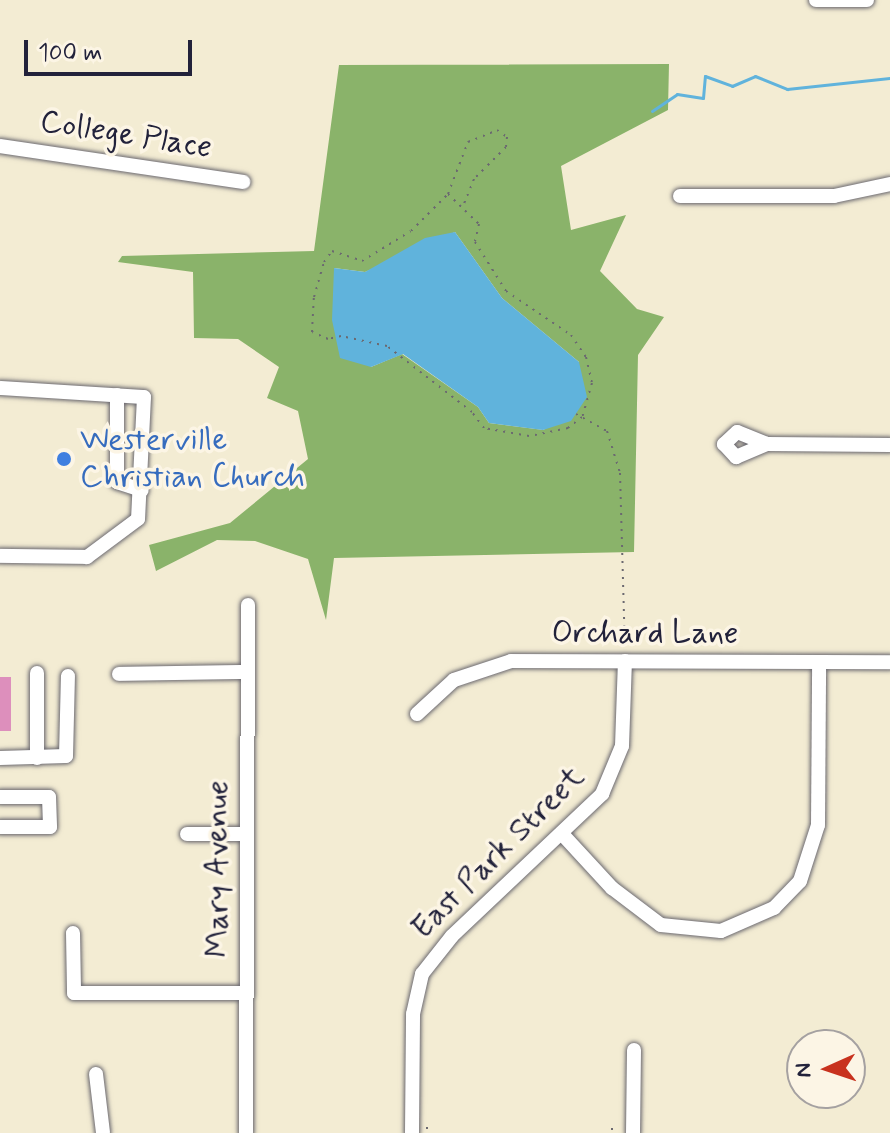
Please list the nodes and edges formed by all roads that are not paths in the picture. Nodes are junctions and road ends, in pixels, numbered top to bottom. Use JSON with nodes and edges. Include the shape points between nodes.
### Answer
{"nodes":[{"id":1,"x":816,"y":0,"type":"edge"},
{"id":2,"x":867,"y":0,"type":"edge"},
{"id":3,"x":0,"y":146,"type":"edge"},
{"id":4,"x":243,"y":182,"type":"dead end"},
{"id":5,"x":890,"y":184,"type":"edge"},
{"id":6,"x":680,"y":196,"type":"dead end"},
{"id":7,"x":0,"y":388,"type":"edge"},
{"id":8,"x":117,"y":395,"type":"junction"},
{"id":9,"x":767,"y":444,"type":"dead end"},
{"id":10,"x":890,"y":445,"type":"edge"},
{"id":11,"x":142,"y":490,"type":"junction"},
{"id":12,"x":0,"y":556,"type":"edge"},
{"id":13,"x":248,"y":605,"type":"dead end"},
{"id":14,"x":625,"y":661,"type":"junction"},
{"id":15,"x":819,"y":662,"type":"junction"},
{"id":16,"x":890,"y":662,"type":"edge"},
{"id":17,"x":248,"y":672,"type":"junction"},
{"id":18,"x":37,"y":673,"type":"dead end"},
{"id":19,"x":119,"y":674,"type":"dead end"},
{"id":20,"x":68,"y":676,"type":"dead end"},
{"id":21,"x":417,"y":714,"type":"dead end"},
{"id":22,"x":0,"y":758,"type":"edge"},
{"id":23,"x":37,"y":758,"type":"junction"},
{"id":24,"x":0,"y":797,"type":"edge"},
{"id":25,"x":0,"y":827,"type":"edge"},
{"id":26,"x":187,"y":834,"type":"dead end"},
{"id":27,"x":246,"y":834,"type":"junction"},
{"id":28,"x":564,"y":836,"type":"junction"},
{"id":29,"x":73,"y":933,"type":"dead end"},
{"id":30,"x":246,"y":993,"type":"junction"},
{"id":31,"x":634,"y":1050,"type":"dead end"},
{"id":32,"x":96,"y":1074,"type":"dead end"},
{"id":33,"x":422,"y":1129,"type":"edge"},
{"id":34,"x":103,"y":1133,"type":"edge"},
{"id":35,"x":246,"y":1133,"type":"edge"},
{"id":36,"x":633,"y":1133,"type":"edge"}],
"edges":[{"from":1,"to":2,"type":"street"},
{"from":3,"to":4,"type":"street","name":"College Place"},
{"from":5,"to":6,"type":"street","via":[[834,196]]},
{"from":7,"to":8,"type":"street"},
{"from":8,"to":11,"type":"street","via":[[117,482]]},
{"from":8,"to":11,"type":"street","via":[[144,397]]},
{"from":9,"to":10,"type":"street"},
{"from":11,"to":12,"type":"street","via":[[138,519],[87,557]]},
{"from":13,"to":17,"type":"street","name":"Mary Avenue"},
{"from":14,"to":15,"type":"street","name":"Orchard Lane"},
{"from":14,"to":21,"type":"street","name":"Orchard Lane","via":[[511,661],[481,668],[454,680]]},
{"from":14,"to":28,"type":"street","name":"East Park Street","via":[[624,730],[616,764],[602,794]]},
{"from":15,"to":16,"type":"street","name":"Orchard Lane"},
{"from":15,"to":28,"type":"street","via":[[818,825],[800,881],[774,908],[721,931],[661,925],[612,888]]},
{"from":17,"to":19,"type":"street"},
{"from":17,"to":27,"type":"street","name":"Mary Avenue"},
{"from":18,"to":23,"type":"street"},
{"from":20,"to":23,"type":"street","via":[[66,756]]},
{"from":22,"to":23,"type":"street"},
{"from":24,"to":25,"type":"street","via":[[49,797],[50,827]]},
{"from":26,"to":27,"type":"street"},
{"from":27,"to":30,"type":"street","name":"Mary Avenue"},
{"from":28,"to":33,"type":"street","name":"East Park Street","via":[[452,936],[422,974],[413,1014]]},
{"from":29,"to":30,"type":"street","via":[[74,993]]},
{"from":30,"to":35,"type":"street","name":"Mary Avenue"},
{"from":31,"to":36,"type":"street"},
{"from":32,"to":34,"type":"street"}]}
